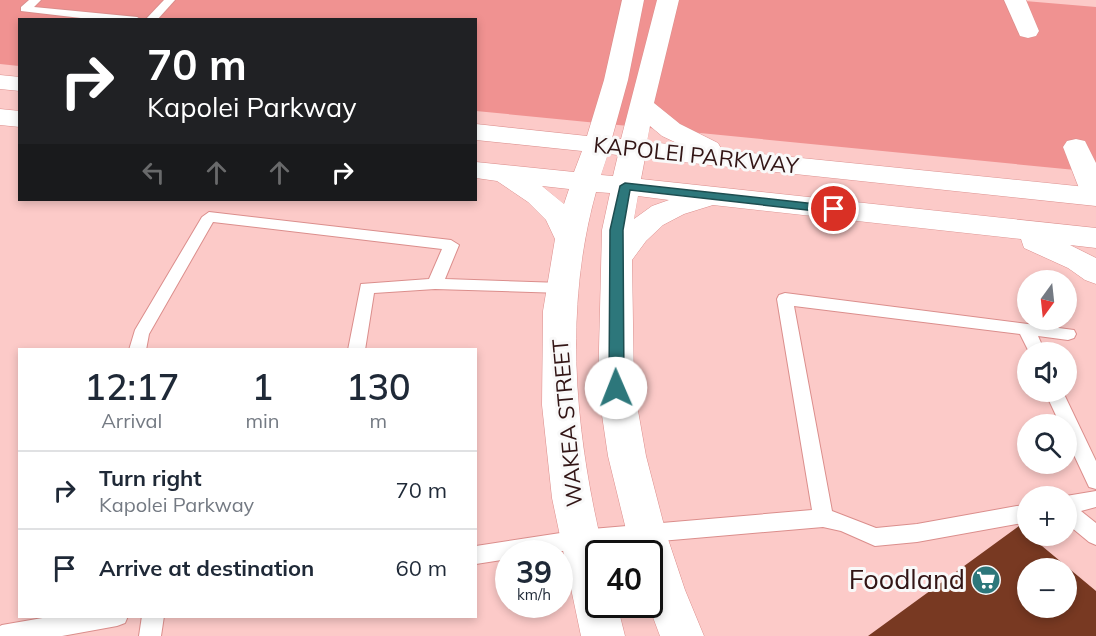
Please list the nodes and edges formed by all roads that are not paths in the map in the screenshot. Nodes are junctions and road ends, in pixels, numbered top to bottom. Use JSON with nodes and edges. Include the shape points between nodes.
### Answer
{"nodes":[{"id":1,"x":36,"y":0,"type":"edge"},
{"id":2,"x":171,"y":0,"type":"edge"},
{"id":3,"x":633,"y":0,"type":"edge"},
{"id":4,"x":668,"y":0,"type":"edge"},
{"id":5,"x":1016,"y":0,"type":"edge"},
{"id":6,"x":117,"y":18,"type":"edge"},
{"id":7,"x":152,"y":18,"type":"edge"},
{"id":8,"x":1028,"y":31,"type":"dead end"},
{"id":9,"x":0,"y":82,"type":"edge"},
{"id":10,"x":18,"y":84,"type":"edge"},
{"id":11,"x":610,"y":102,"type":"junction"},
{"id":12,"x":642,"y":103,"type":"junction"},
{"id":13,"x":0,"y":117,"type":"edge"},
{"id":14,"x":18,"y":119,"type":"edge"},
{"id":15,"x":477,"y":132,"type":"edge"},
{"id":16,"x":505,"y":135,"type":"junction"},
{"id":17,"x":598,"y":144,"type":"junction"},
{"id":18,"x":1076,"y":147,"type":"dead end"},
{"id":19,"x":633,"y":148,"type":"junction"},
{"id":20,"x":736,"y":159,"type":"junction"},
{"id":21,"x":487,"y":171,"type":"edge"},
{"id":22,"x":586,"y":182,"type":"junction"},
{"id":23,"x":625,"y":186,"type":"junction"},
{"id":24,"x":719,"y":196,"type":"junction"},
{"id":25,"x":1096,"y":197,"type":"edge"},
{"id":26,"x":996,"y":227,"type":"junction"},
{"id":27,"x":1096,"y":238,"type":"edge"},
{"id":28,"x":570,"y":240,"type":"junction"},
{"id":29,"x":618,"y":258,"type":"junction"},
{"id":30,"x":1096,"y":273,"type":"edge"},
{"id":31,"x":435,"y":284,"type":"junction"},
{"id":32,"x":562,"y":288,"type":"junction"},
{"id":33,"x":1017,"y":329,"type":"edge"},
{"id":34,"x":1027,"y":330,"type":"joint"},
{"id":35,"x":1068,"y":334,"type":"dead end"},
{"id":36,"x":1032,"y":342,"type":"edge"},
{"id":37,"x":137,"y":348,"type":"edge"},
{"id":38,"x":356,"y":348,"type":"edge"},
{"id":39,"x":1058,"y":402,"type":"edge"},
{"id":40,"x":1096,"y":495,"type":"edge"},
{"id":41,"x":1077,"y":501,"type":"edge"},
{"id":42,"x":1017,"y":515,"type":"edge"},
{"id":43,"x":823,"y":518,"type":"junction"},
{"id":44,"x":1077,"y":520,"type":"edge"},
{"id":45,"x":646,"y":533,"type":"junction"},
{"id":46,"x":1096,"y":536,"type":"edge"},
{"id":47,"x":579,"y":539,"type":"junction"},
{"id":48,"x":477,"y":555,"type":"edge"},
{"id":49,"x":106,"y":618,"type":"edge"},
{"id":50,"x":153,"y":618,"type":"edge"},
{"id":51,"x":2,"y":636,"type":"edge"},
{"id":52,"x":150,"y":636,"type":"edge"},
{"id":53,"x":603,"y":636,"type":"edge"},
{"id":54,"x":682,"y":636,"type":"edge"}],
"edges":[{"from":1,"to":6,"type":"lane","via":[[25,9]]},
{"from":2,"to":7,"type":"lane"},
{"from":3,"to":11,"type":"street","name":"WAKEA STREET"},
{"from":4,"to":12,"type":"street"},
{"from":5,"to":8,"type":"street"},
{"from":9,"to":10,"type":"street"},
{"from":11,"to":16,"type":"street","via":[[566,123]]},
{"from":11,"to":17,"type":"street","name":"WAKEA STREET"},
{"from":12,"to":19,"type":"street"},
{"from":12,"to":20,"type":"street","via":[[687,140]]},
{"from":13,"to":14,"type":"street"},
{"from":15,"to":16,"type":"street","name":"KAPOLEI PARKWAY"},
{"from":16,"to":17,"type":"street","name":"KAPOLEI PARKWAY"},
{"from":17,"to":19,"type":"street","name":"KAPOLEI PARKWAY"},
{"from":17,"to":22,"type":"street","name":"WAKEA STREET"},
{"from":18,"to":25,"type":"street"},
{"from":19,"to":20,"type":"street","name":"KAPOLEI PARKWAY"},
{"from":19,"to":23,"type":"street"},
{"from":20,"to":25,"type":"street","name":"KAPOLEI PARKWAY"},
{"from":21,"to":22,"type":"street","name":"KAPOLEI PARKWAY"},
{"from":21,"to":28,"type":"street","via":[[546,201],[564,223]]},
{"from":22,"to":23,"type":"street","name":"KAPOLEI PARKWAY"},
{"from":22,"to":28,"type":"street","name":"WAKEA STREET"},
{"from":23,"to":24,"type":"street","name":"KAPOLEI PARKWAY"},
{"from":23,"to":29,"type":"street","via":[[617,230]]},
{"from":24,"to":26,"type":"street","name":"KAPOLEI PARKWAY"},
{"from":24,"to":29,"type":"street","via":[[660,214],[644,224]]},
{"from":26,"to":27,"type":"street","name":"KAPOLEI PARKWAY"},
{"from":26,"to":30,"type":"street","via":[[1049,247]]},
{"from":28,"to":32,"type":"street","name":"WAKEA STREET"},
{"from":29,"to":45,"type":"street","via":[[616,388],[627,456]]},
{"from":31,"to":32,"type":"lane"},
{"from":31,"to":37,"type":"lane","via":[[451,245],[209,217]]},
{"from":31,"to":38,"type":"lane","via":[[367,288]]},
{"from":32,"to":47,"type":"street","name":"WAKEA STREET","via":[[559,380]]},
{"from":33,"to":43,"type":"lane","via":[[785,299]]},
{"from":34,"to":35,"type":"lane"},
{"from":34,"to":36,"type":"lane"},
{"from":39,"to":40,"type":"lane"},
{"from":40,"to":41,"type":"lane"},
{"from":42,"to":43,"type":"lane","via":[[875,537]]},
{"from":43,"to":45,"type":"lane"},
{"from":44,"to":46,"type":"lane"},
{"from":45,"to":47,"type":"lane"},
{"from":45,"to":54,"type":"street"},
{"from":47,"to":48,"type":"lane"},
{"from":47,"to":53,"type":"street","name":"WAKEA STREET"},
{"from":49,"to":51,"type":"lane"},
{"from":50,"to":52,"type":"lane"}]}
